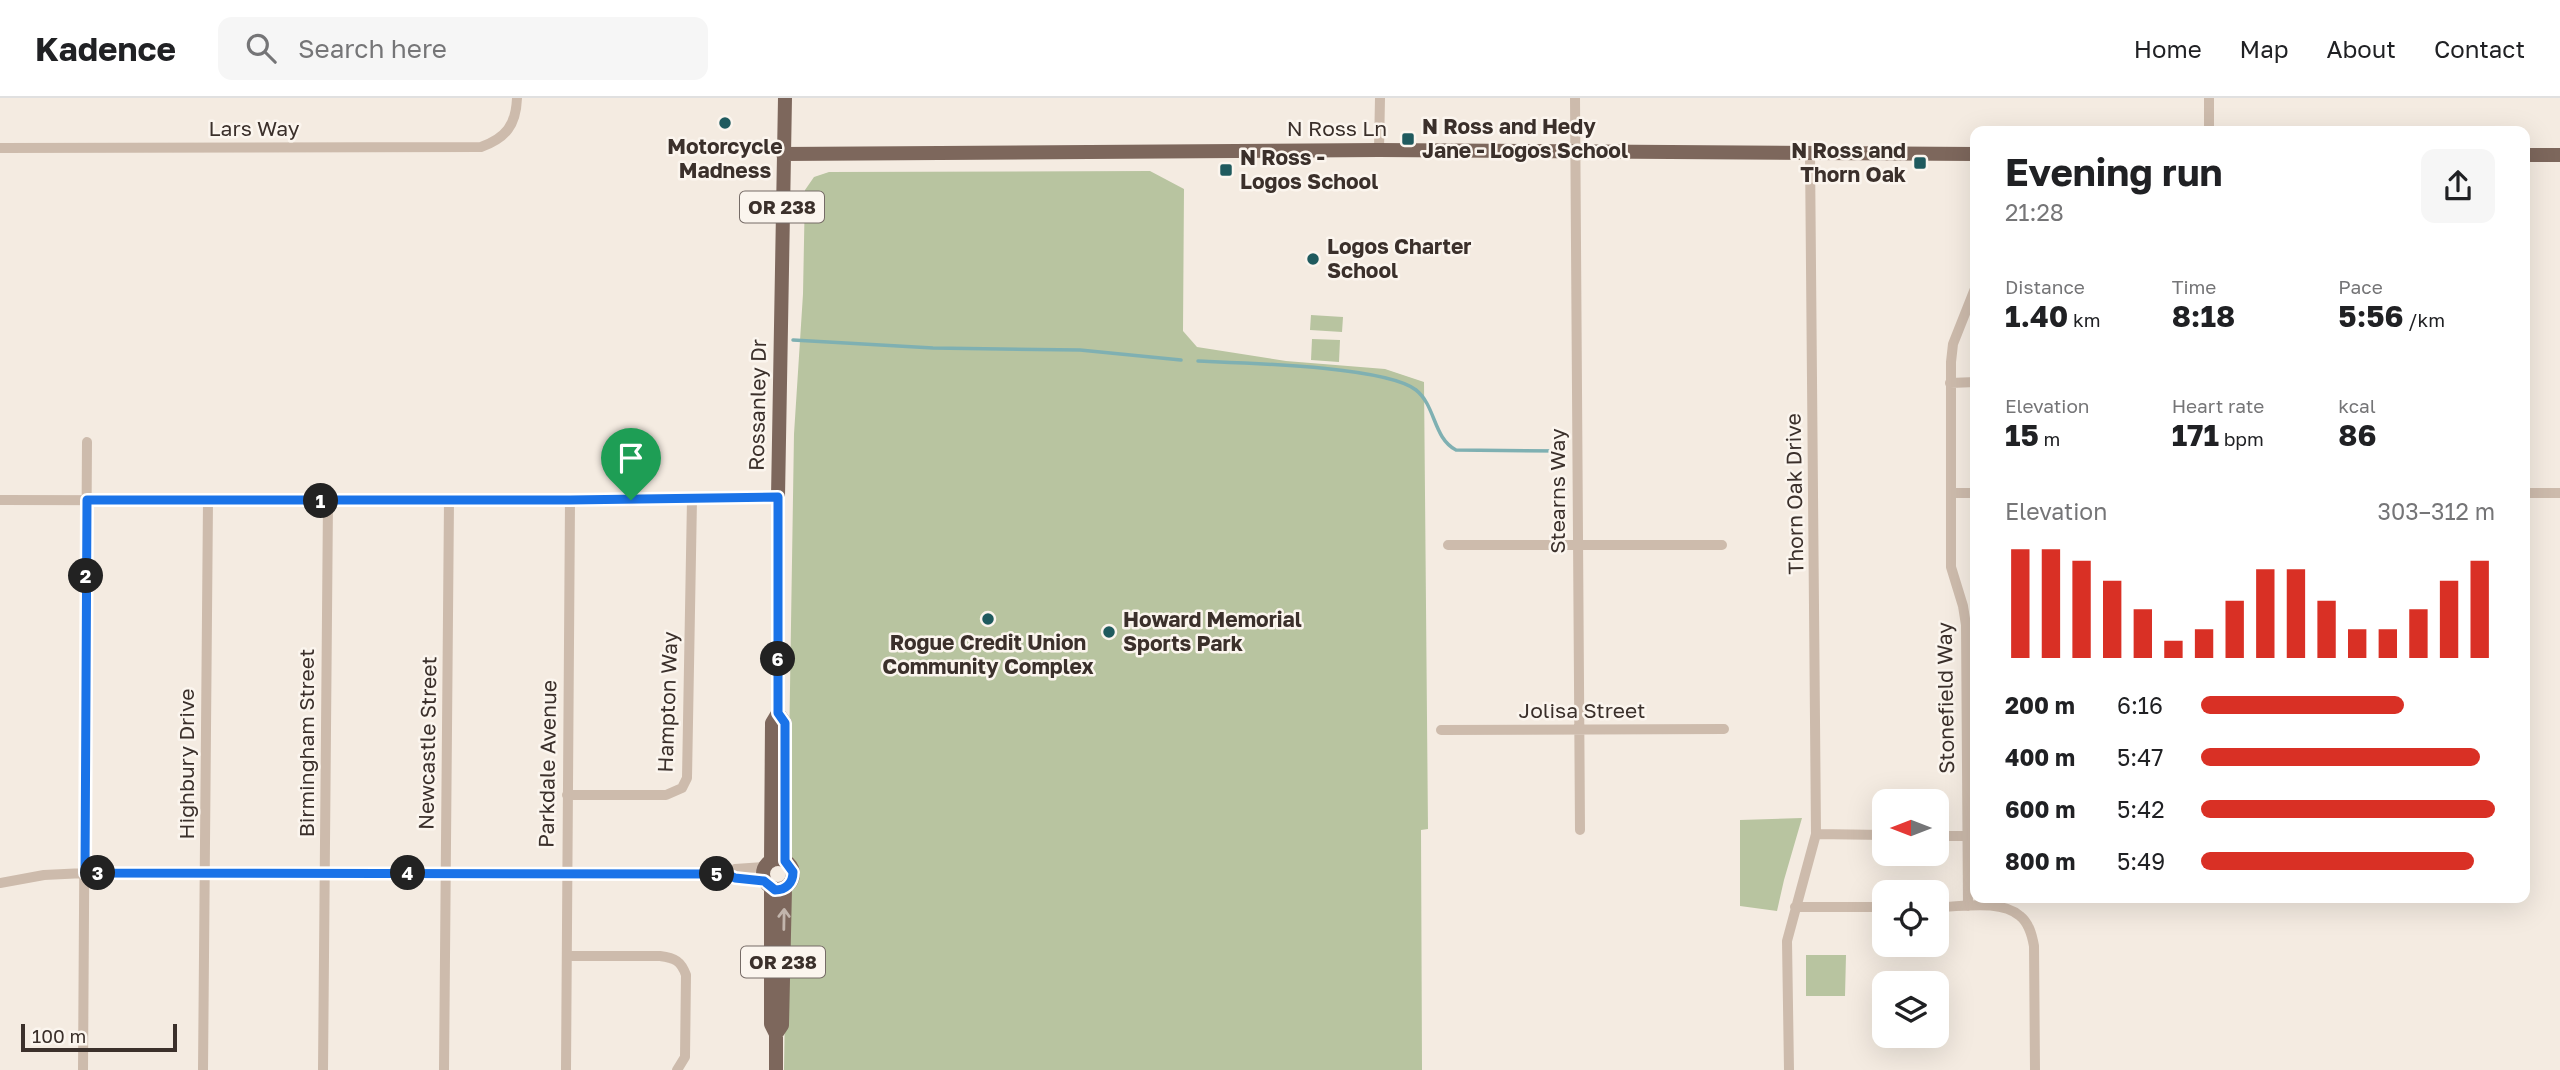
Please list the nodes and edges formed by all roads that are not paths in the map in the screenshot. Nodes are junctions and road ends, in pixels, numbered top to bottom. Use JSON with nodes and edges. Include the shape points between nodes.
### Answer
{"nodes":[{"id":1,"x":517,"y":98,"type":"edge"},
{"id":2,"x":785,"y":98,"type":"edge"},
{"id":3,"x":1380,"y":98,"type":"edge"},
{"id":4,"x":1575,"y":98,"type":"edge"},
{"id":5,"x":2209,"y":98,"type":"edge"},
{"id":6,"x":2209,"y":126,"type":"edge"},
{"id":7,"x":0,"y":148,"type":"edge"},
{"id":8,"x":1379,"y":150,"type":"junction"},
{"id":9,"x":1574,"y":152,"type":"junction"},
{"id":10,"x":1810,"y":153,"type":"junction"},
{"id":11,"x":1970,"y":153,"type":"edge"},
{"id":12,"x":783,"y":154,"type":"junction"},
{"id":13,"x":2530,"y":155,"type":"edge"},
{"id":14,"x":2560,"y":155,"type":"edge"},
{"id":15,"x":1970,"y":301,"type":"edge"},
{"id":16,"x":1970,"y":382,"type":"edge"},
{"id":17,"x":1950,"y":383,"type":"junction"},
{"id":18,"x":87,"y":442,"type":"dead end"},
{"id":19,"x":1951,"y":493,"type":"junction"},
{"id":20,"x":1970,"y":493,"type":"edge"},
{"id":21,"x":2530,"y":493,"type":"edge"},
{"id":22,"x":2560,"y":493,"type":"edge"},
{"id":23,"x":778,"y":497,"type":"junction"},
{"id":24,"x":692,"y":499,"type":"junction"},
{"id":25,"x":0,"y":500,"type":"edge"},
{"id":26,"x":87,"y":500,"type":"junction"},
{"id":27,"x":570,"y":500,"type":"junction"},
{"id":28,"x":208,"y":501,"type":"junction"},
{"id":29,"x":328,"y":501,"type":"junction"},
{"id":30,"x":449,"y":501,"type":"junction"},
{"id":31,"x":1448,"y":545,"type":"dead end"},
{"id":32,"x":1723,"y":545,"type":"dead end"},
{"id":33,"x":1577,"y":546,"type":"junction"},
{"id":34,"x":1724,"y":729,"type":"dead end"},
{"id":35,"x":1441,"y":730,"type":"dead end"},
{"id":36,"x":1580,"y":730,"type":"junction"},
{"id":37,"x":1970,"y":794,"type":"edge"},
{"id":38,"x":568,"y":795,"type":"junction"},
{"id":39,"x":1580,"y":830,"type":"dead end"},
{"id":40,"x":1816,"y":834,"type":"junction"},
{"id":41,"x":1872,"y":835,"type":"edge"},
{"id":42,"x":1950,"y":836,"type":"edge"},
{"id":43,"x":1970,"y":836,"type":"edge"},
{"id":44,"x":1970,"y":859,"type":"edge"},
{"id":45,"x":85,"y":873,"type":"junction"},
{"id":46,"x":205,"y":873,"type":"junction"},
{"id":47,"x":325,"y":873,"type":"junction"},
{"id":48,"x":446,"y":873,"type":"junction"},
{"id":49,"x":566,"y":873,"type":"junction"},
{"id":50,"x":773,"y":874,"type":"junction"},
{"id":51,"x":0,"y":883,"type":"edge"},
{"id":52,"x":1949,"y":906,"type":"edge"},
{"id":53,"x":1968,"y":906,"type":"junction"},
{"id":54,"x":1795,"y":907,"type":"junction"},
{"id":55,"x":1872,"y":907,"type":"edge"},
{"id":56,"x":567,"y":956,"type":"junction"},
{"id":57,"x":83,"y":1070,"type":"edge"},
{"id":58,"x":203,"y":1070,"type":"edge"},
{"id":59,"x":323,"y":1070,"type":"edge"},
{"id":60,"x":444,"y":1070,"type":"edge"},
{"id":61,"x":566,"y":1070,"type":"edge"},
{"id":62,"x":677,"y":1070,"type":"edge"},
{"id":63,"x":776,"y":1070,"type":"edge"},
{"id":64,"x":1788,"y":1070,"type":"edge"},
{"id":65,"x":2035,"y":1070,"type":"edge"}],
"edges":[{"from":1,"to":7,"type":"street","name":"Lars Way","via":[[514,120],[504,133],[491,144],[470,148]]},
{"from":2,"to":12,"type":"main road","name":"Rossanley Dr","number":"OR 238"},
{"from":3,"to":8,"type":"street"},
{"from":4,"to":9,"type":"street","name":"Stearns Way"},
{"from":5,"to":6,"type":"street"},
{"from":8,"to":9,"type":"main road","name":"N Ross Ln"},
{"from":8,"to":12,"type":"main road","name":"N Ross Ln"},
{"from":9,"to":10,"type":"main road","name":"N Ross Ln"},
{"from":9,"to":33,"type":"street","name":"Stearns Way"},
{"from":10,"to":11,"type":"main road","name":"N Ross Ln"},
{"from":10,"to":40,"type":"street","name":"Thorn Oak Drive"},
{"from":12,"to":23,"type":"main road","name":"Rossanley Dr","number":"OR 238"},
{"from":13,"to":14,"type":"main road"},
{"from":15,"to":17,"type":"street","name":"Stonefield Way","via":[[1953,344]]},
{"from":16,"to":17,"type":"street"},
{"from":17,"to":19,"type":"street","name":"Stonefield Way"},
{"from":18,"to":26,"type":"street"},
{"from":19,"to":20,"type":"street"},
{"from":19,"to":37,"type":"street","name":"Stonefield Way","via":[[1951,567],[1966,625]]},
{"from":21,"to":22,"type":"street"},
{"from":23,"to":24,"type":"street"},
{"from":23,"to":50,"type":"main road","name":"Rossanley Dr","number":"OR 238","via":[[778,713],[785,723]]},
{"from":24,"to":27,"type":"street"},
{"from":24,"to":38,"type":"street","name":"Hampton Way","via":[[687,778],[682,788],[666,795]]},
{"from":25,"to":26,"type":"street"},
{"from":26,"to":28,"type":"street"},
{"from":26,"to":45,"type":"street"},
{"from":27,"to":30,"type":"street"},
{"from":27,"to":38,"type":"street","name":"Parkdale Avenue"},
{"from":28,"to":29,"type":"street"},
{"from":28,"to":46,"type":"street","name":"Highbury Drive"},
{"from":29,"to":30,"type":"street"},
{"from":29,"to":47,"type":"street","name":"Birmingham Street"},
{"from":30,"to":48,"type":"street","name":"Newcastle Street"},
{"from":31,"to":33,"type":"street"},
{"from":32,"to":33,"type":"street"},
{"from":33,"to":36,"type":"street","name":"Stearns Way"},
{"from":34,"to":36,"type":"street","name":"Jolisa Street"},
{"from":35,"to":36,"type":"street","name":"Jolisa Street"},
{"from":36,"to":39,"type":"street","name":"Stearns Way"},
{"from":38,"to":49,"type":"street","name":"Parkdale Avenue"},
{"from":40,"to":41,"type":"street"},
{"from":40,"to":54,"type":"street","name":"Thorn Oak Drive"},
{"from":42,"to":43,"type":"street"},
{"from":44,"to":53,"type":"street","name":"Stonefield Way"},
{"from":45,"to":46,"type":"street"},
{"from":45,"to":51,"type":"street"},
{"from":45,"to":57,"type":"street"},
{"from":46,"to":47,"type":"street"},
{"from":46,"to":58,"type":"street","name":"Highbury Drive"},
{"from":47,"to":48,"type":"street"},
{"from":47,"to":59,"type":"street","name":"Birmingham Street"},
{"from":48,"to":49,"type":"street"},
{"from":48,"to":60,"type":"street","name":"Newcastle Street"},
{"from":49,"to":50,"type":"street","via":[[727,874],[735,869]]},
{"from":49,"to":56,"type":"street","name":"Parkdale Avenue"},
{"from":50,"to":63,"type":"main road","number":"OR 238","via":[[771,1024],[776,1034]]},
{"from":52,"to":53,"type":"street"},
{"from":53,"to":65,"type":"street","via":[[2010,910],[2030,929]]},
{"from":54,"to":55,"type":"street"},
{"from":54,"to":64,"type":"street","name":"Thorn Oak Drive","via":[[1787,941]]},
{"from":56,"to":61,"type":"street","name":"Parkdale Avenue"},
{"from":56,"to":62,"type":"street","via":[[660,956],[682,964],[686,975],[685,1057]]}]}
